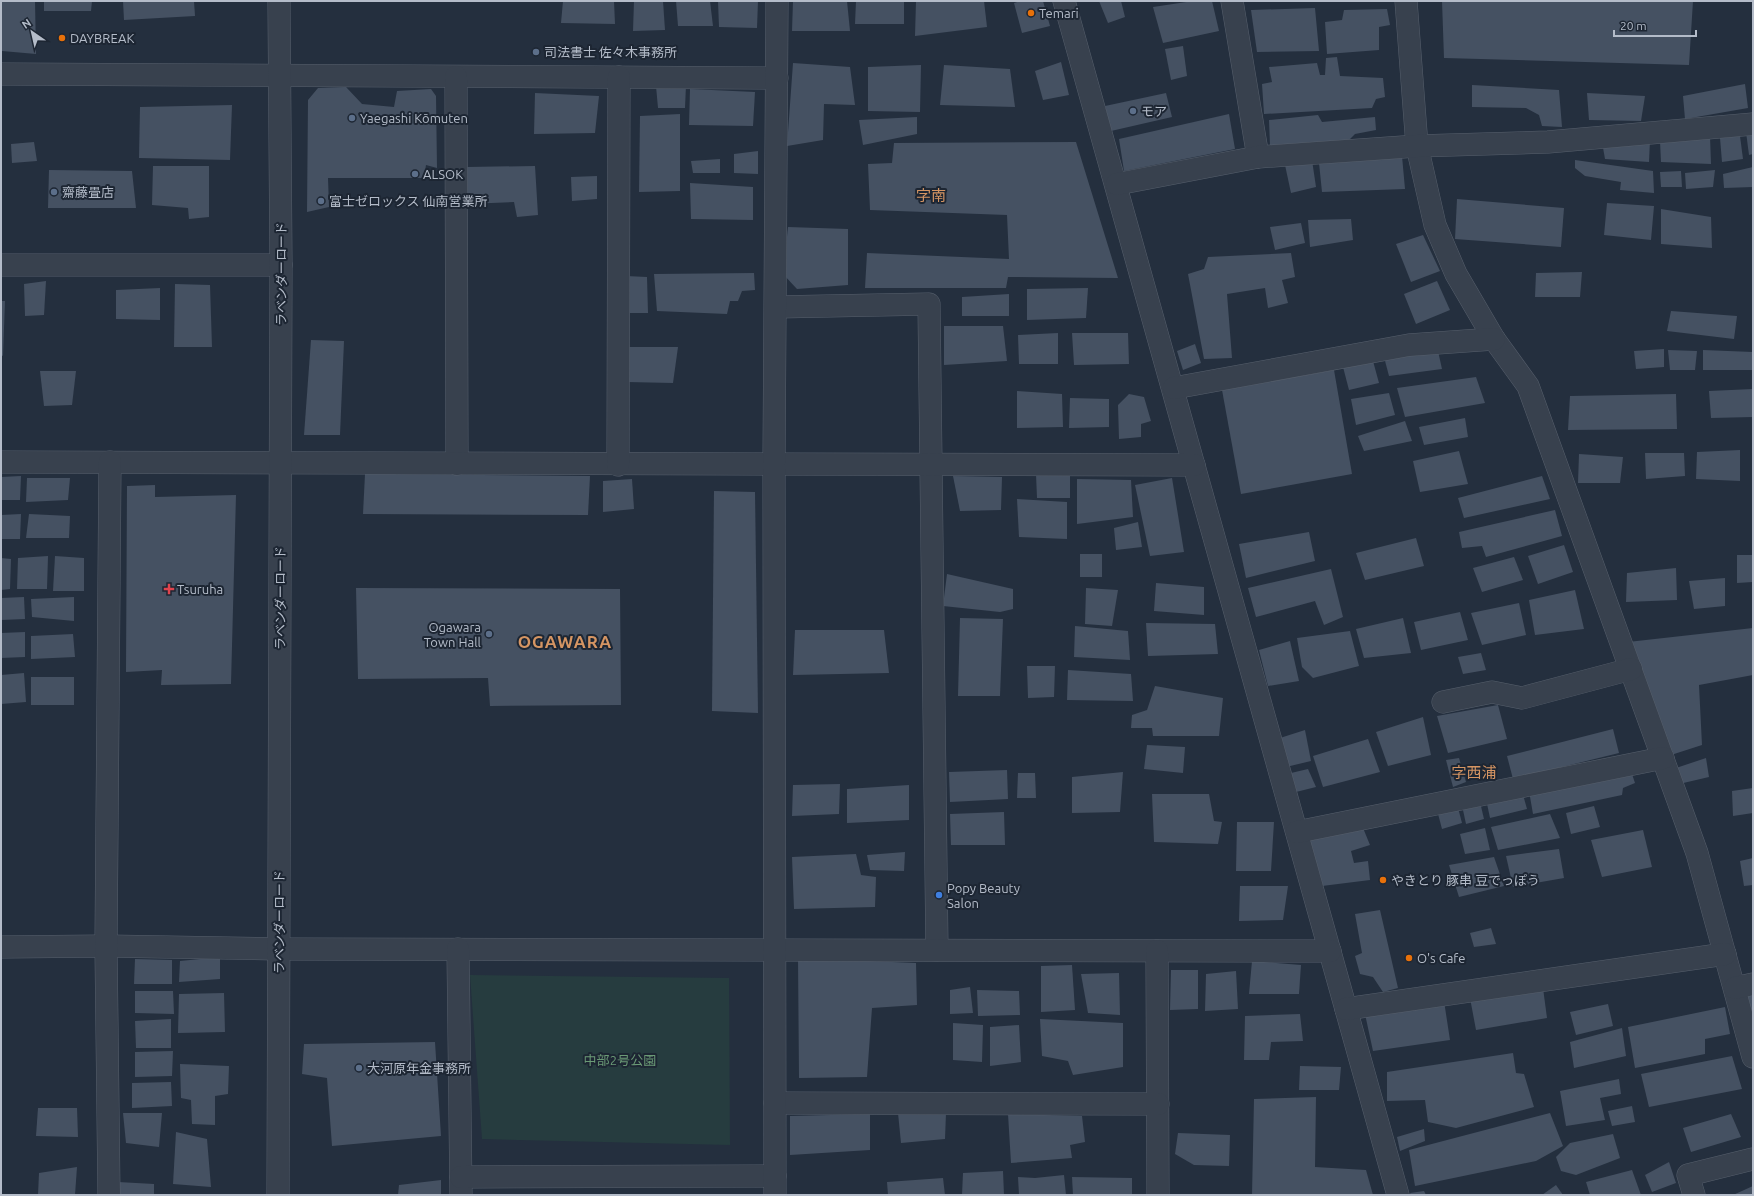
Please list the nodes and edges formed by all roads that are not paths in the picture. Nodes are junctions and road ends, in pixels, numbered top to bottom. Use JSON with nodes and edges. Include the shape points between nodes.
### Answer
{"nodes":[{"id":1,"x":279,"y":1,"type":"edge"},
{"id":2,"x":778,"y":1,"type":"edge"},
{"id":3,"x":1064,"y":1,"type":"edge"},
{"id":4,"x":1232,"y":1,"type":"edge"},
{"id":5,"x":1406,"y":1,"type":"edge"},
{"id":6,"x":1,"y":74,"type":"edge"},
{"id":7,"x":280,"y":76,"type":"junction"},
{"id":8,"x":456,"y":76,"type":"junction"},
{"id":9,"x":619,"y":77,"type":"junction"},
{"id":10,"x":777,"y":78,"type":"junction"},
{"id":11,"x":1753,"y":124,"type":"edge"},
{"id":12,"x":1417,"y":146,"type":"junction"},
{"id":13,"x":1258,"y":158,"type":"junction"},
{"id":14,"x":1116,"y":184,"type":"junction"},
{"id":15,"x":1,"y":265,"type":"edge"},
{"id":16,"x":281,"y":265,"type":"junction"},
{"id":17,"x":776,"y":307,"type":"junction"},
{"id":18,"x":1494,"y":339,"type":"junction"},
{"id":19,"x":1174,"y":388,"type":"junction"},
{"id":20,"x":1,"y":462,"type":"edge"},
{"id":21,"x":110,"y":462,"type":"junction"},
{"id":22,"x":280,"y":464,"type":"junction"},
{"id":23,"x":457,"y":464,"type":"junction"},
{"id":24,"x":618,"y":465,"type":"junction"},
{"id":25,"x":774,"y":465,"type":"junction"},
{"id":26,"x":931,"y":465,"type":"junction"},
{"id":27,"x":1194,"y":466,"type":"junction"},
{"id":28,"x":1631,"y":669,"type":"junction"},
{"id":29,"x":1443,"y":702,"type":"dead end"},
{"id":30,"x":1663,"y":758,"type":"junction"},
{"id":31,"x":1297,"y":832,"type":"junction"},
{"id":32,"x":106,"y":946,"type":"junction"},
{"id":33,"x":1,"y":947,"type":"edge"},
{"id":34,"x":278,"y":949,"type":"junction"},
{"id":35,"x":776,"y":949,"type":"junction"},
{"id":36,"x":458,"y":950,"type":"junction"},
{"id":37,"x":937,"y":950,"type":"junction"},
{"id":38,"x":1157,"y":951,"type":"junction"},
{"id":39,"x":1330,"y":951,"type":"junction"},
{"id":40,"x":1724,"y":954,"type":"junction"},
{"id":41,"x":1744,"y":986,"type":"edge"},
{"id":42,"x":1346,"y":1009,"type":"junction"},
{"id":43,"x":1753,"y":1057,"type":"edge"},
{"id":44,"x":775,"y":1103,"type":"junction"},
{"id":45,"x":1158,"y":1104,"type":"junction"},
{"id":46,"x":1753,"y":1159,"type":"edge"},
{"id":47,"x":461,"y":1186,"type":"edge"},
{"id":48,"x":621,"y":1186,"type":"edge"},
{"id":49,"x":775,"y":1186,"type":"edge"},
{"id":50,"x":109,"y":1195,"type":"edge"},
{"id":51,"x":278,"y":1195,"type":"edge"},
{"id":52,"x":1158,"y":1195,"type":"edge"},
{"id":53,"x":1398,"y":1195,"type":"edge"},
{"id":54,"x":1694,"y":1195,"type":"edge"}],
"edges":[{"from":1,"to":7,"type":"street","name":"ラベンダーロード"},
{"from":2,"to":10,"type":"street"},
{"from":3,"to":14,"type":"street"},
{"from":4,"to":13,"type":"street"},
{"from":5,"to":12,"type":"street"},
{"from":6,"to":7,"type":"street"},
{"from":7,"to":8,"type":"street"},
{"from":7,"to":16,"type":"street","name":"ラベンダーロード"},
{"from":8,"to":9,"type":"street"},
{"from":8,"to":23,"type":"street"},
{"from":9,"to":10,"type":"street"},
{"from":9,"to":24,"type":"street"},
{"from":10,"to":17,"type":"street"},
{"from":11,"to":12,"type":"street","via":[[1548,142]]},
{"from":12,"to":13,"type":"street"},
{"from":12,"to":18,"type":"street","via":[[1435,225],[1456,274]]},
{"from":13,"to":14,"type":"street"},
{"from":14,"to":19,"type":"street"},
{"from":15,"to":16,"type":"street"},
{"from":16,"to":22,"type":"street","name":"ラベンダーロード"},
{"from":17,"to":25,"type":"street"},
{"from":17,"to":26,"type":"street","via":[[929,304]]},
{"from":18,"to":19,"type":"street","via":[[1409,345]]},
{"from":18,"to":28,"type":"street","via":[[1528,386]]},
{"from":19,"to":27,"type":"street"},
{"from":20,"to":21,"type":"street"},
{"from":21,"to":22,"type":"street"},
{"from":21,"to":32,"type":"street"},
{"from":22,"to":23,"type":"street"},
{"from":22,"to":34,"type":"street","name":"ラベンダーロード"},
{"from":23,"to":24,"type":"street"},
{"from":24,"to":25,"type":"street"},
{"from":25,"to":26,"type":"street"},
{"from":25,"to":35,"type":"street"},
{"from":26,"to":27,"type":"street"},
{"from":26,"to":37,"type":"street"},
{"from":27,"to":31,"type":"street"},
{"from":28,"to":29,"type":"street","via":[[1522,698],[1492,692]]},
{"from":28,"to":30,"type":"street"},
{"from":30,"to":31,"type":"street"},
{"from":30,"to":40,"type":"street","via":[[1697,853]]},
{"from":31,"to":39,"type":"street"},
{"from":32,"to":33,"type":"street"},
{"from":32,"to":34,"type":"street"},
{"from":32,"to":50,"type":"street"},
{"from":34,"to":36,"type":"street"},
{"from":34,"to":51,"type":"street","name":"ラベンダーロード"},
{"from":35,"to":36,"type":"street"},
{"from":35,"to":37,"type":"street"},
{"from":35,"to":44,"type":"street"},
{"from":36,"to":47,"type":"street"},
{"from":37,"to":38,"type":"street"},
{"from":38,"to":39,"type":"street"},
{"from":38,"to":45,"type":"street"},
{"from":39,"to":42,"type":"street"},
{"from":40,"to":41,"type":"street"},
{"from":40,"to":42,"type":"street"},
{"from":41,"to":43,"type":"street"},
{"from":42,"to":53,"type":"street"},
{"from":44,"to":45,"type":"street"},
{"from":44,"to":49,"type":"street"},
{"from":45,"to":52,"type":"street"},
{"from":46,"to":54,"type":"street","via":[[1688,1175]]},
{"from":47,"to":48,"type":"street"},
{"from":48,"to":49,"type":"street"}]}
